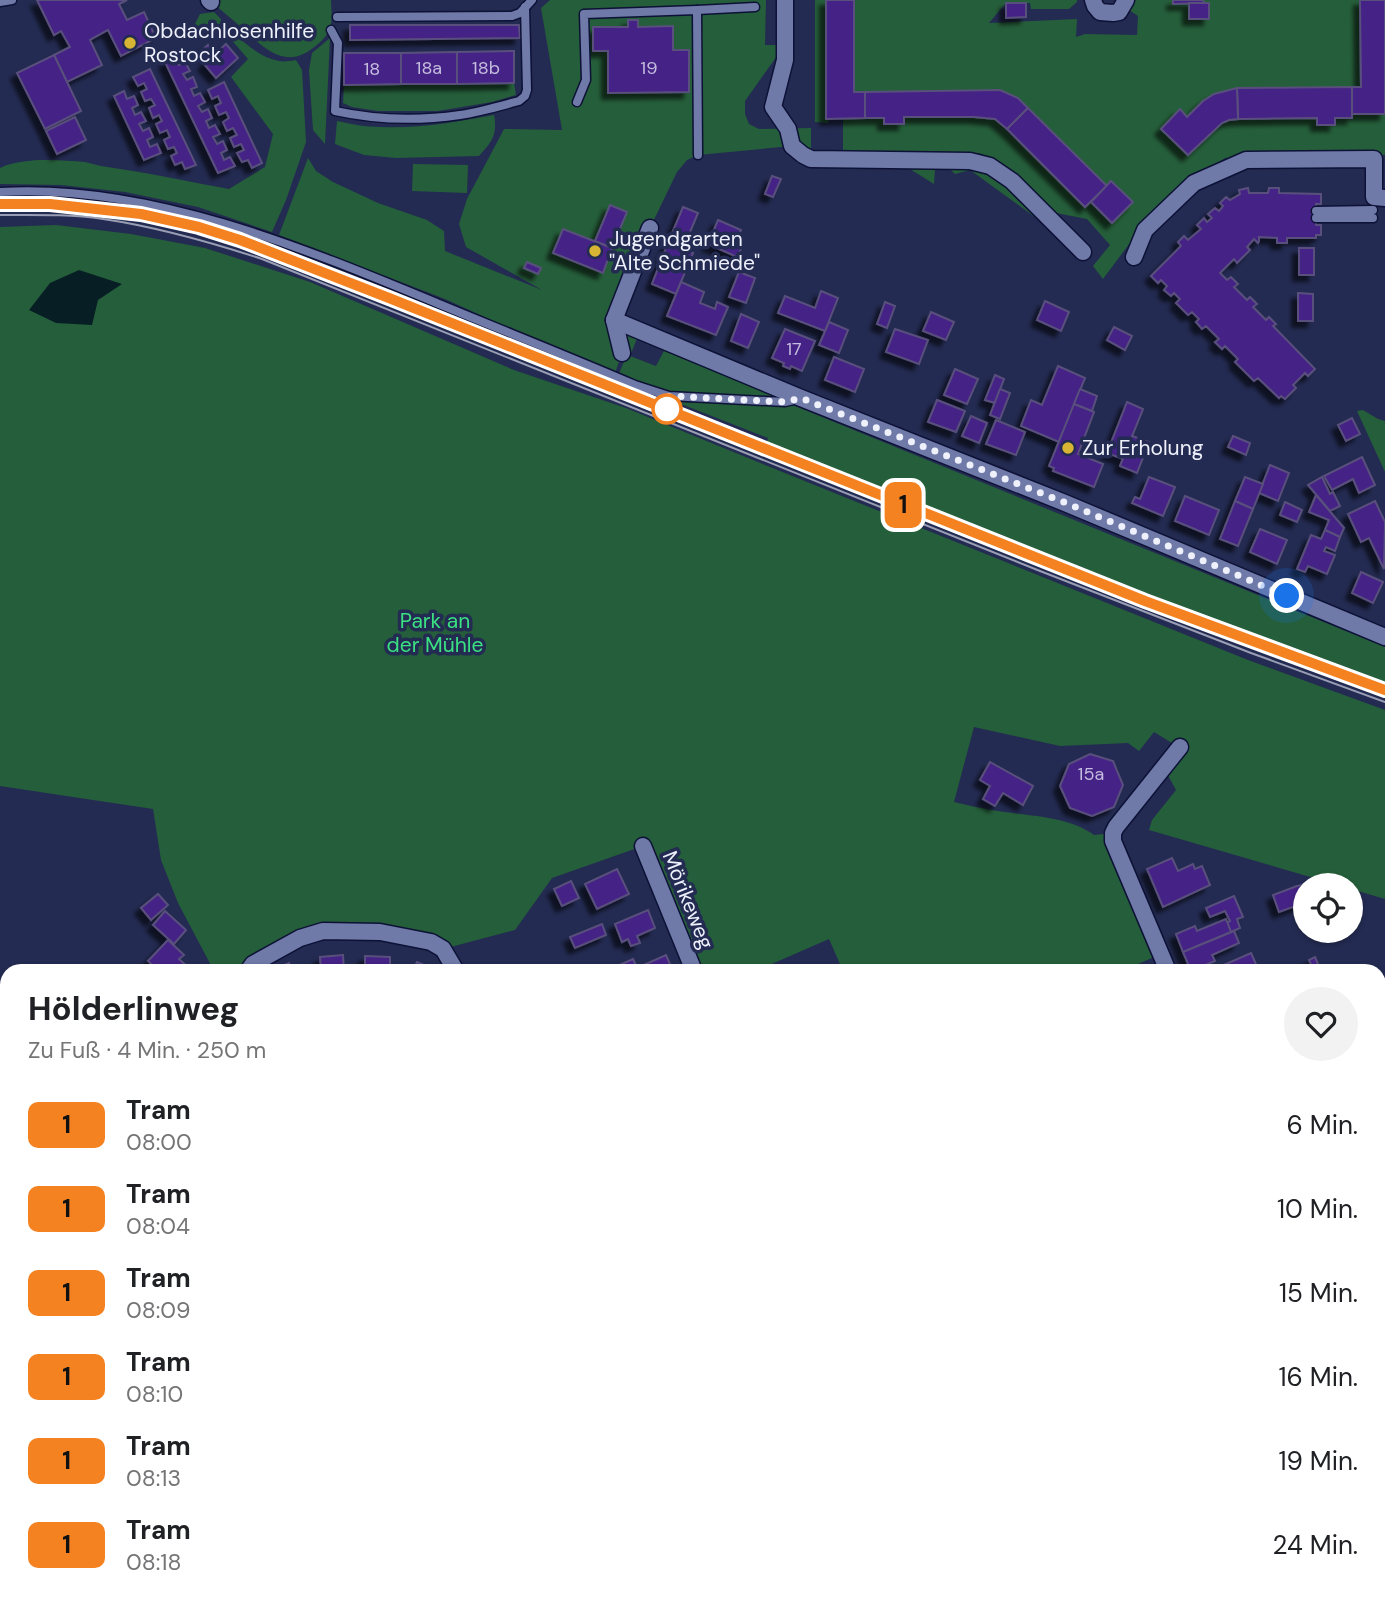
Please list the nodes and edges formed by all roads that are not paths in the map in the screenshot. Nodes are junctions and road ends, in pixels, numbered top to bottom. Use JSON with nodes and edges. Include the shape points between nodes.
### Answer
{"nodes":[{"id":1,"x":12,"y":0,"type":"edge"},
{"id":2,"x":532,"y":0,"type":"edge"},
{"id":3,"x":785,"y":0,"type":"edge"},
{"id":4,"x":1093,"y":0,"type":"edge"},
{"id":5,"x":1126,"y":0,"type":"edge"},
{"id":6,"x":0,"y":2,"type":"edge"},
{"id":7,"x":525,"y":7,"type":"junction"},
{"id":8,"x":755,"y":7,"type":"dead end"},
{"id":9,"x":697,"y":10,"type":"junction"},
{"id":10,"x":337,"y":18,"type":"dead end"},
{"id":11,"x":331,"y":30,"type":"dead end"},
{"id":12,"x":577,"y":102,"type":"dead end"},
{"id":13,"x":698,"y":155,"type":"dead end"},
{"id":14,"x":0,"y":192,"type":"edge"},
{"id":15,"x":1385,"y":198,"type":"edge"},
{"id":16,"x":1316,"y":214,"type":"dead end"},
{"id":17,"x":1373,"y":214,"type":"dead end"},
{"id":18,"x":650,"y":228,"type":"dead end"},
{"id":19,"x":1083,"y":252,"type":"dead end"},
{"id":20,"x":1134,"y":257,"type":"dead end"},
{"id":21,"x":614,"y":320,"type":"junction"},
{"id":22,"x":622,"y":353,"type":"dead end"},
{"id":23,"x":801,"y":398,"type":"junction"},
{"id":24,"x":1385,"y":637,"type":"edge"},
{"id":25,"x":1180,"y":747,"type":"dead end"},
{"id":26,"x":643,"y":845,"type":"dead end"},
{"id":27,"x":253,"y":964,"type":"edge"},
{"id":28,"x":452,"y":964,"type":"edge"},
{"id":29,"x":691,"y":964,"type":"edge"},
{"id":30,"x":1165,"y":964,"type":"edge"}],
"edges":[{"from":1,"to":6,"type":"lane"},
{"from":2,"to":7,"type":"lane"},
{"from":3,"to":19,"type":"street","via":[[785,60],[773,107],[788,129],[792,146],[811,159],[970,161],[990,166],[1012,181]]},
{"from":4,"to":5,"type":"street","via":[[1100,12],[1113,13],[1119,12]]},
{"from":7,"to":10,"type":"lane","via":[[512,16]]},
{"from":7,"to":11,"type":"lane","via":[[525,96],[462,115],[389,119],[335,111],[338,43]]},
{"from":8,"to":9,"type":"lane"},
{"from":9,"to":12,"type":"lane","via":[[584,14],[586,80]]},
{"from":9,"to":13,"type":"lane"},
{"from":14,"to":23,"type":"lane","via":[[69,192],[210,219],[387,282],[669,396],[785,402]]},
{"from":15,"to":20,"type":"street","via":[[1374,197],[1374,159],[1246,160],[1194,183],[1145,230]]},
{"from":16,"to":17,"type":"lane"},
{"from":18,"to":21,"type":"street"},
{"from":21,"to":22,"type":"street"},
{"from":21,"to":23,"type":"street"},
{"from":23,"to":24,"type":"street"},
{"from":25,"to":30,"type":"street","via":[[1113,836]]},
{"from":26,"to":29,"type":"street","name":"Mörikeweg"},
{"from":27,"to":28,"type":"street","via":[[323,931],[380,932],[431,942],[443,949]]}]}
